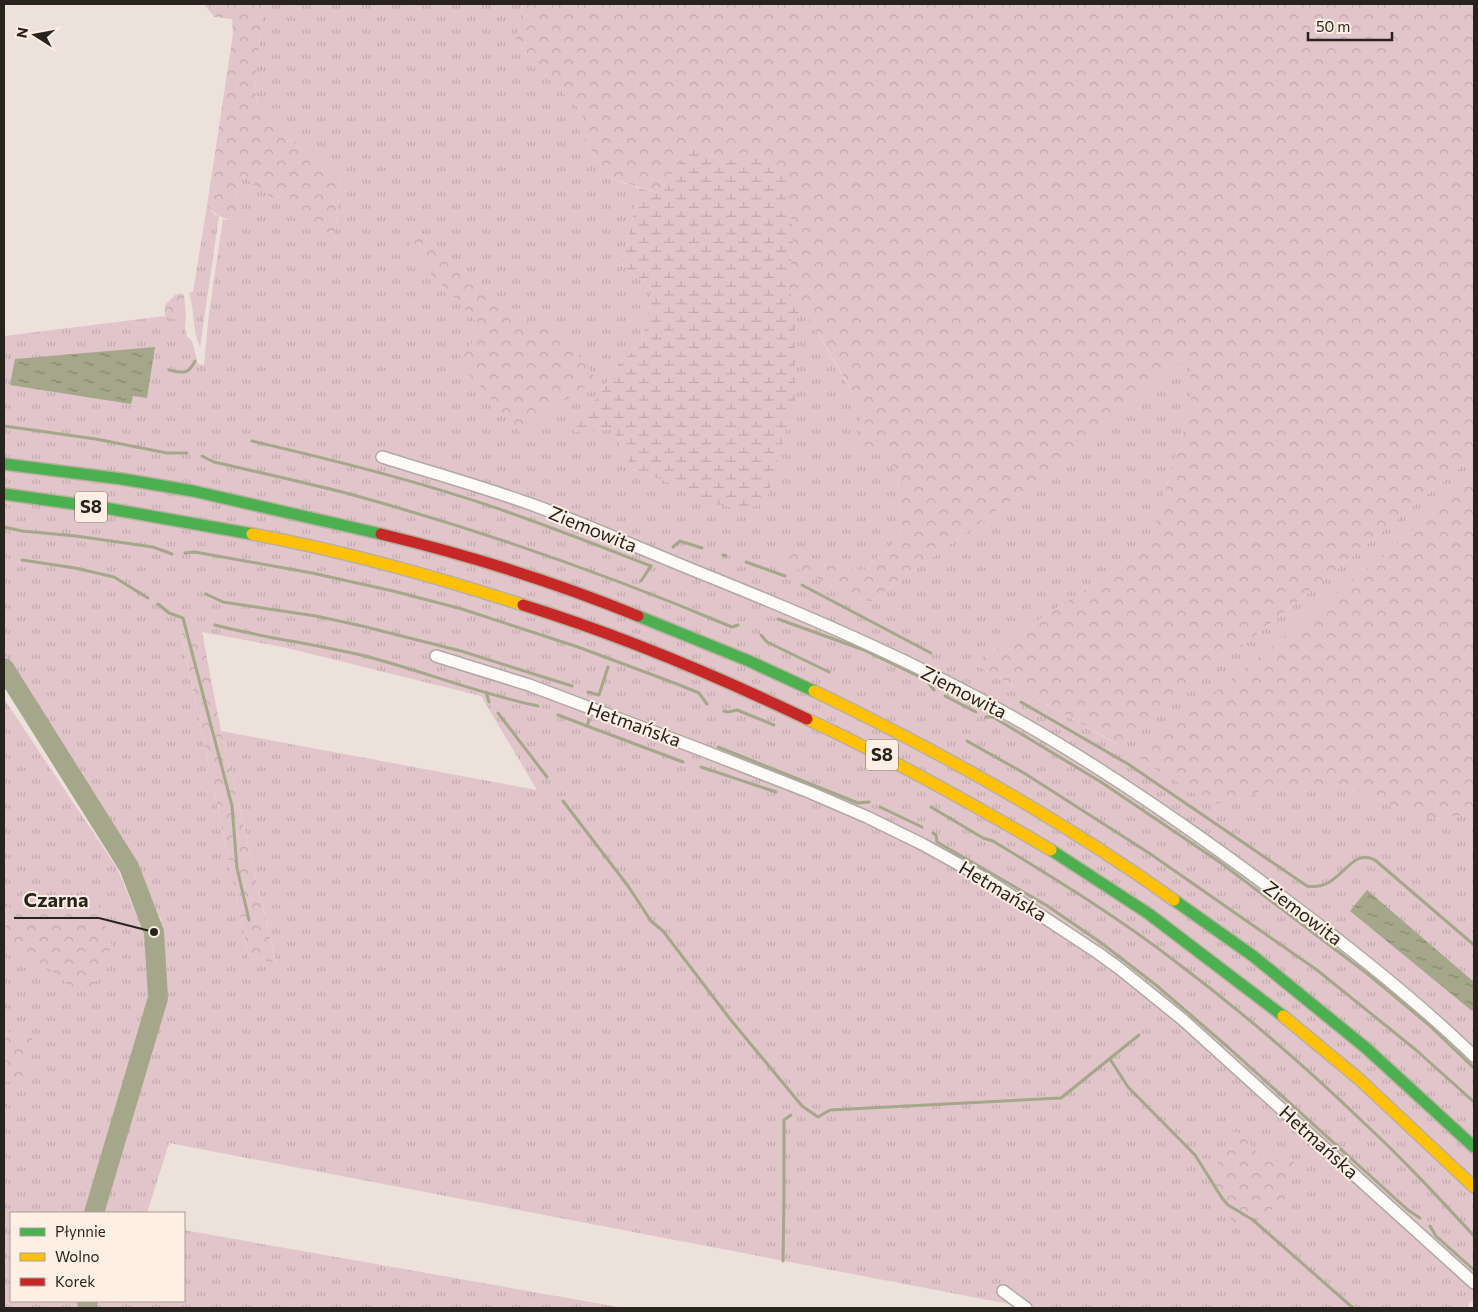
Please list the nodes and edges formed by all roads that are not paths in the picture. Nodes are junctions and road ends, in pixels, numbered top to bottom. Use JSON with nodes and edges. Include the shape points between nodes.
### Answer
{"nodes":[{"id":1,"x":382,"y":457,"type":"dead end"},
{"id":2,"x":4,"y":464,"type":"edge"},
{"id":3,"x":4,"y":494,"type":"edge"},
{"id":4,"x":436,"y":656,"type":"dead end"},
{"id":5,"x":1474,"y":1056,"type":"edge"},
{"id":6,"x":1474,"y":1147,"type":"edge"},
{"id":7,"x":1474,"y":1187,"type":"edge"},
{"id":8,"x":1474,"y":1283,"type":"edge"},
{"id":9,"x":1003,"y":1291,"type":"dead end"},
{"id":10,"x":1026,"y":1308,"type":"edge"}],
"edges":[{"from":1,"to":5,"type":"street","name":"Ziemowita","via":[[541,508],[608,534],[858,639],[1024,723],[1155,805],[1250,873],[1380,972]]},
{"from":2,"to":6,"type":"highway","number":"S8","via":[[225,497],[474,558],[674,628],[830,696],[1006,791],[1122,863],[1234,941],[1367,1047]]},
{"from":3,"to":7,"type":"highway","number":"S8","via":[[204,526],[328,549],[391,565],[583,624],[728,681],[906,767],[1048,848],[1153,917],[1356,1076]]},
{"from":4,"to":8,"type":"street","name":"Hetmańska","via":[[529,685],[808,792],[890,828],[989,881],[1098,953],[1182,1019]]},
{"from":9,"to":10,"type":"street"}]}
